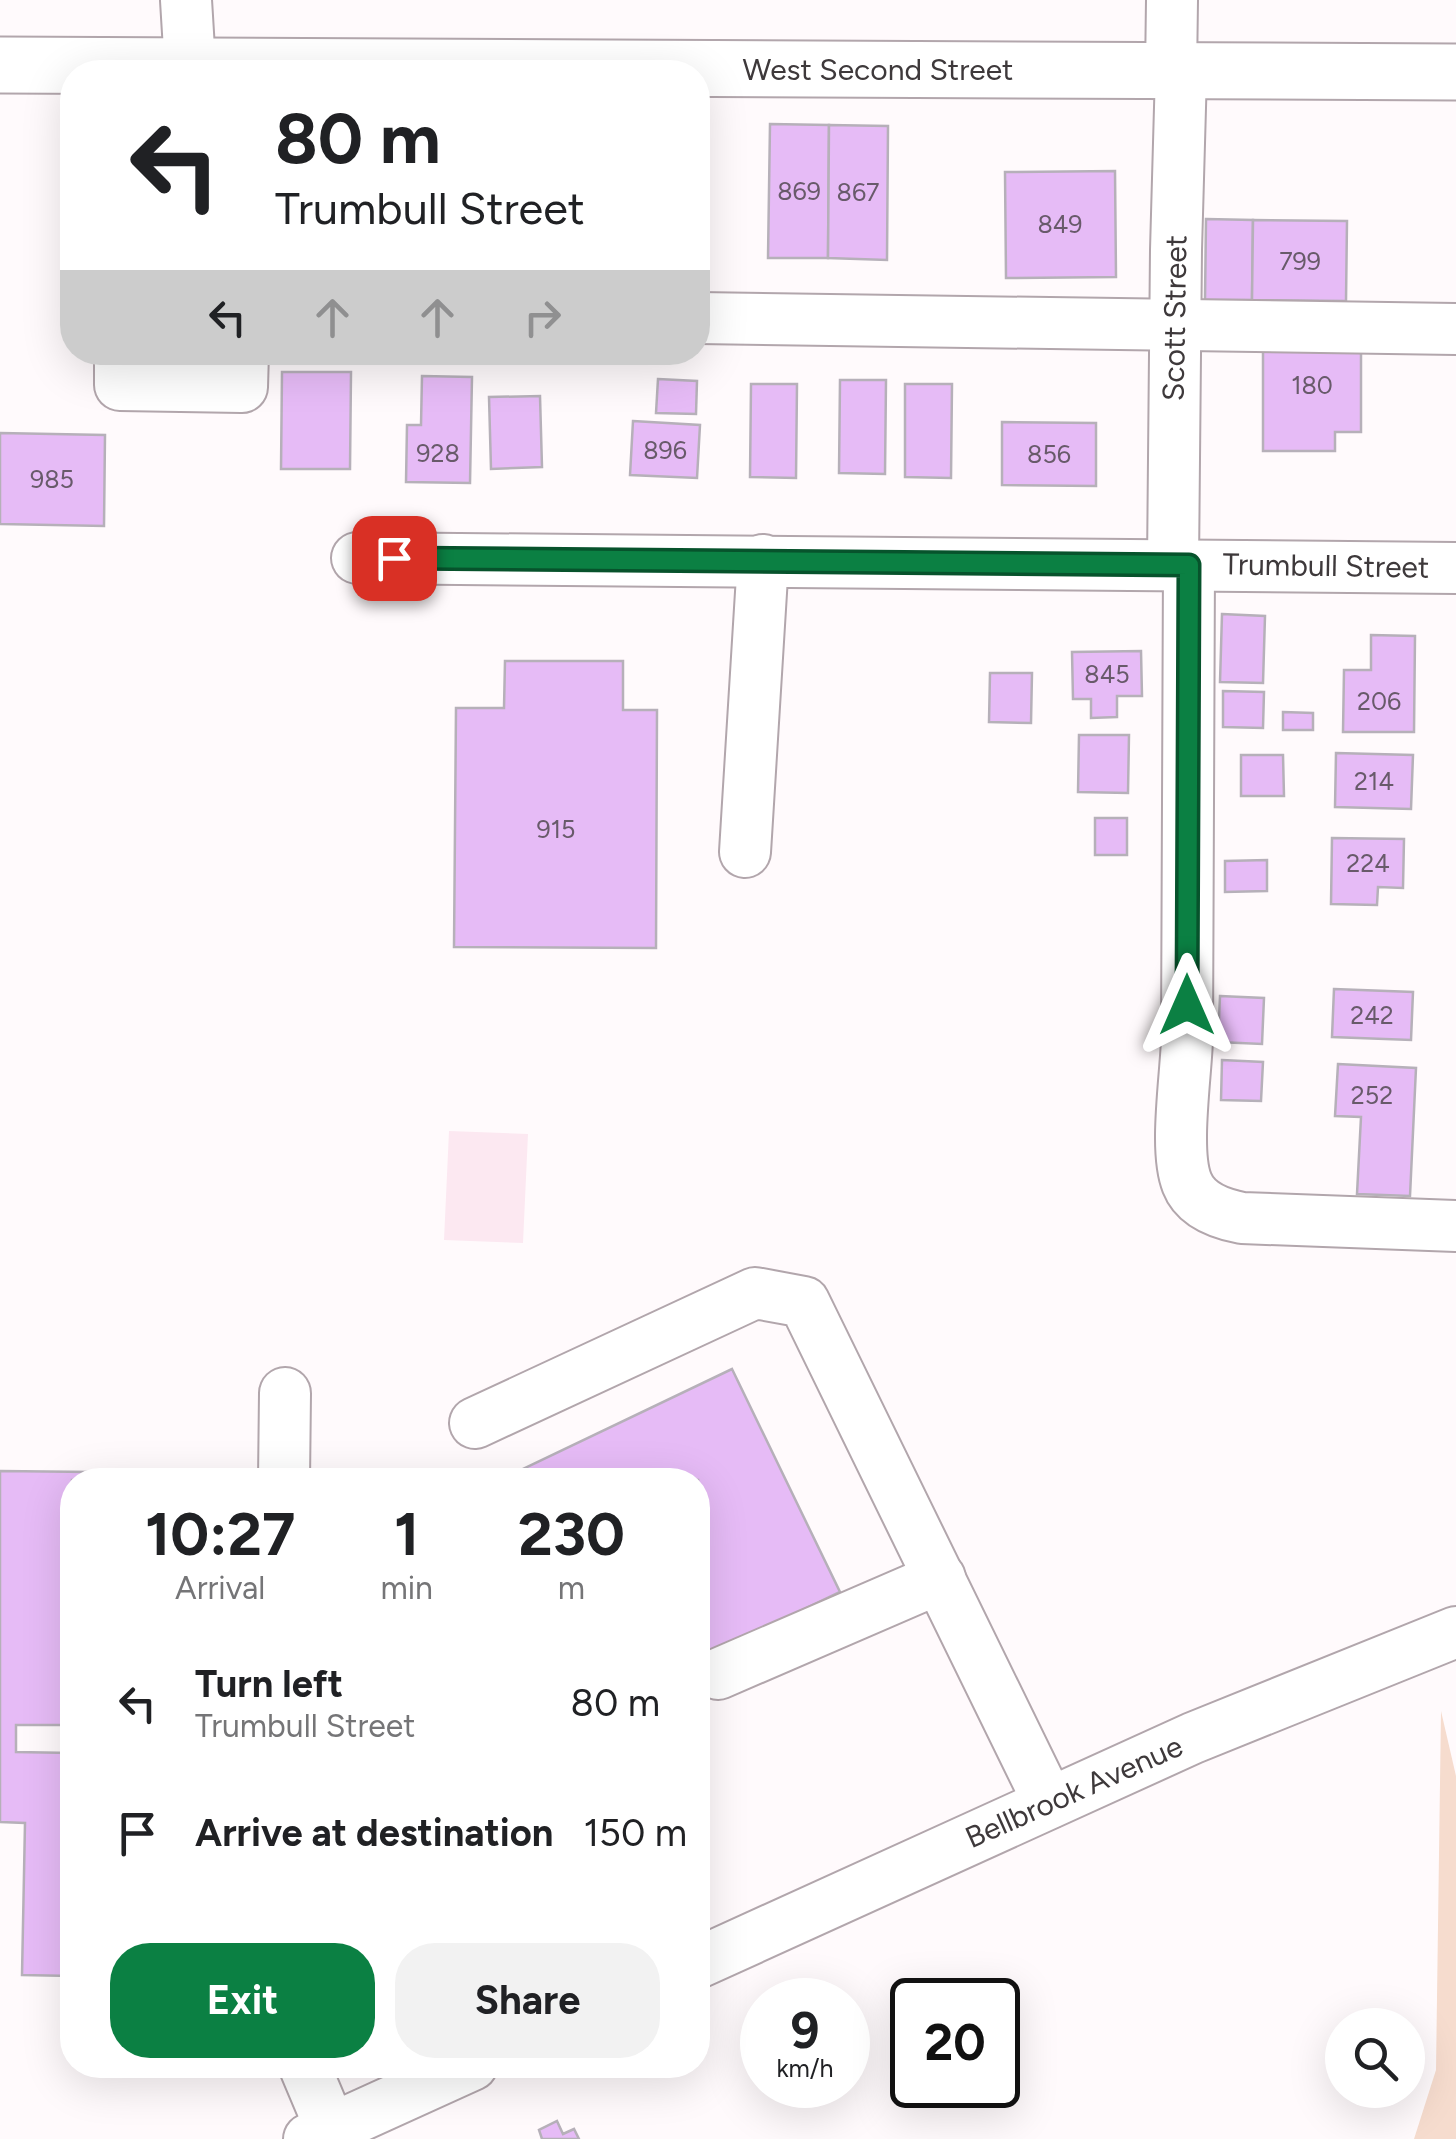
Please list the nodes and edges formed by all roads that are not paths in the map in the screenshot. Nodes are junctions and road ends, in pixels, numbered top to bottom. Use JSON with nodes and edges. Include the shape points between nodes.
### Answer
{"nodes":[{"id":1,"x":186,"y":0,"type":"edge"},
{"id":2,"x":1172,"y":0,"type":"edge"},
{"id":3,"x":190,"y":60,"type":"edge"},
{"id":4,"x":0,"y":64,"type":"edge"},
{"id":5,"x":60,"y":66,"type":"edge"},
{"id":6,"x":710,"y":71,"type":"edge"},
{"id":7,"x":1456,"y":72,"type":"edge"},
{"id":8,"x":1176,"y":73,"type":"junction"},
{"id":9,"x":710,"y":318,"type":"edge"},
{"id":10,"x":1175,"y":327,"type":"junction"},
{"id":11,"x":1456,"y":329,"type":"edge"},
{"id":12,"x":120,"y":365,"type":"edge"},
{"id":13,"x":243,"y":365,"type":"edge"},
{"id":14,"x":357,"y":558,"type":"dead end"},
{"id":15,"x":763,"y":560,"type":"junction"},
{"id":16,"x":1181,"y":565,"type":"junction"},
{"id":17,"x":1456,"y":568,"type":"edge"},
{"id":18,"x":745,"y":852,"type":"dead end"},
{"id":19,"x":1456,"y":1226,"type":"edge"},
{"id":20,"x":285,"y":1393,"type":"dead end"},
{"id":21,"x":475,"y":1423,"type":"dead end"},
{"id":22,"x":284,"y":1468,"type":"edge"},
{"id":23,"x":940,"y":1578,"type":"junction"},
{"id":24,"x":1456,"y":1632,"type":"edge"},
{"id":25,"x":718,"y":1674,"type":"dead end"},
{"id":26,"x":1049,"y":1804,"type":"junction"},
{"id":27,"x":710,"y":1958,"type":"edge"},
{"id":28,"x":307,"y":2078,"type":"edge"},
{"id":29,"x":443,"y":2078,"type":"edge"},
{"id":30,"x":320,"y":2134,"type":"edge"}],
"edges":[{"from":1,"to":3,"type":"street"},
{"from":2,"to":8,"type":"street","name":"Scott Street"},
{"from":4,"to":5,"type":"main road","name":"West Second Street"},
{"from":6,"to":8,"type":"main road","name":"West Second Street"},
{"from":7,"to":8,"type":"main road","name":"West Second Street"},
{"from":8,"to":10,"type":"street","name":"Scott Street"},
{"from":9,"to":10,"type":"street"},
{"from":10,"to":11,"type":"street"},
{"from":10,"to":16,"type":"street","name":"Scott Street"},
{"from":12,"to":13,"type":"street","via":[[120,385],[242,387]]},
{"from":14,"to":15,"type":"street","name":"Trumbull Street"},
{"from":15,"to":16,"type":"street","name":"Trumbull Street"},
{"from":15,"to":18,"type":"street"},
{"from":16,"to":17,"type":"street","name":"Trumbull Street"},
{"from":16,"to":19,"type":"street","name":"Scott Street","via":[[1187,1025],[1182,1164],[1188,1186],[1202,1203],[1242,1218]]},
{"from":20,"to":22,"type":"street"},
{"from":21,"to":23,"type":"street","via":[[754,1293],[804,1302]]},
{"from":23,"to":25,"type":"street"},
{"from":23,"to":26,"type":"street"},
{"from":24,"to":26,"type":"street","name":"Bellbrook Avenue"},
{"from":26,"to":27,"type":"street","name":"Bellbrook Avenue"},
{"from":28,"to":30,"type":"street"},
{"from":29,"to":30,"type":"street"}]}
